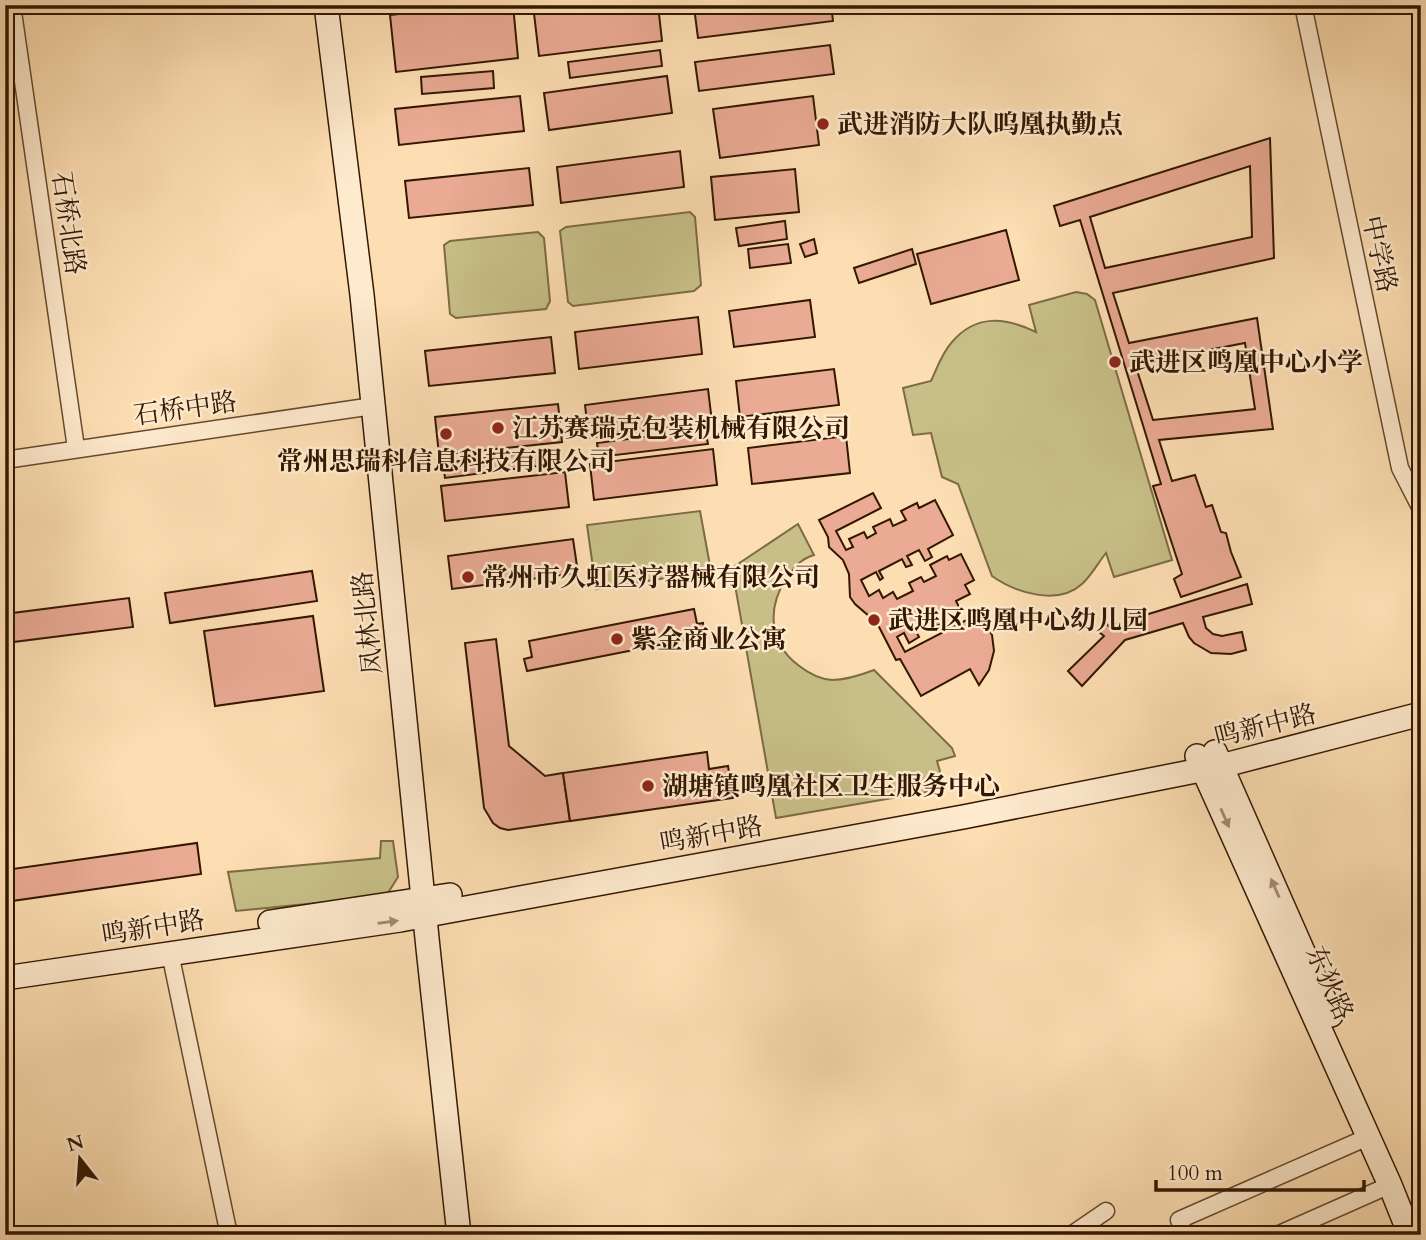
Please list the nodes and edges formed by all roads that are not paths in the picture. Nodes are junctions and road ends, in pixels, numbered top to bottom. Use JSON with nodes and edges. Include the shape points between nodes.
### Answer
{"nodes":[{"id":1,"x":12,"y":5,"type":"edge"},
{"id":2,"x":326,"y":5,"type":"edge"},
{"id":3,"x":1303,"y":5,"type":"edge"},
{"id":4,"x":373,"y":405,"type":"junction"},
{"id":5,"x":76,"y":448,"type":"junction"},
{"id":6,"x":5,"y":460,"type":"edge"},
{"id":7,"x":1421,"y":509,"type":"edge"},
{"id":8,"x":1421,"y":701,"type":"edge"},
{"id":9,"x":1421,"y":714,"type":"edge"},
{"id":10,"x":1209,"y":761,"type":"junction"},
{"id":11,"x":424,"y":907,"type":"junction"},
{"id":12,"x":170,"y":953,"type":"junction"},
{"id":13,"x":5,"y":962,"type":"edge"},
{"id":14,"x":5,"y":978,"type":"edge"},
{"id":15,"x":1368,"y":1137,"type":"junction"},
{"id":16,"x":1390,"y":1185,"type":"junction"},
{"id":17,"x":1106,"y":1210,"type":"dead end"},
{"id":18,"x":1421,"y":1220,"type":"edge"},
{"id":19,"x":229,"y":1235,"type":"edge"},
{"id":20,"x":459,"y":1235,"type":"edge"},
{"id":21,"x":1071,"y":1235,"type":"edge"},
{"id":22,"x":1185,"y":1235,"type":"edge"},
{"id":23,"x":1277,"y":1235,"type":"edge"},
{"id":24,"x":1410,"y":1235,"type":"edge"}],
"edges":[{"from":1,"to":5,"type":"street","name":"石桥北路"},
{"from":2,"to":4,"type":"street","name":"凤林北路"},
{"from":3,"to":7,"type":"street","name":"中学路","via":[[1400,468]]},
{"from":4,"to":5,"type":"street","name":"石桥中路"},
{"from":4,"to":11,"type":"street","name":"凤林北路"},
{"from":5,"to":6,"type":"street","name":"石桥中路"},
{"from":8,"to":10,"type":"street","name":"鸣新中路"},
{"from":9,"to":10,"type":"street","name":"鸣新中路"},
{"from":10,"to":11,"type":"street","name":"鸣新中路"},
{"from":10,"to":15,"type":"street","name":"东狄路","one_way":true},
{"from":18,"to":10,"type":"street","name":"东狄路","one_way":true},
{"from":12,"to":11,"type":"street","name":"鸣新中路","one_way":true,"via":[[400,920]]},
{"from":11,"to":13,"type":"street","name":"鸣新中路"},
{"from":11,"to":20,"type":"street","name":"凤林北路"},
{"from":12,"to":14,"type":"street","name":"鸣新中路"},
{"from":12,"to":19,"type":"street"},
{"from":15,"to":16,"type":"street","name":"东狄路"},
{"from":15,"to":22,"type":"street","via":[[1179,1220]]},
{"from":16,"to":23,"type":"street"},
{"from":16,"to":24,"type":"street","name":"东狄路"},
{"from":17,"to":21,"type":"street"}]}
